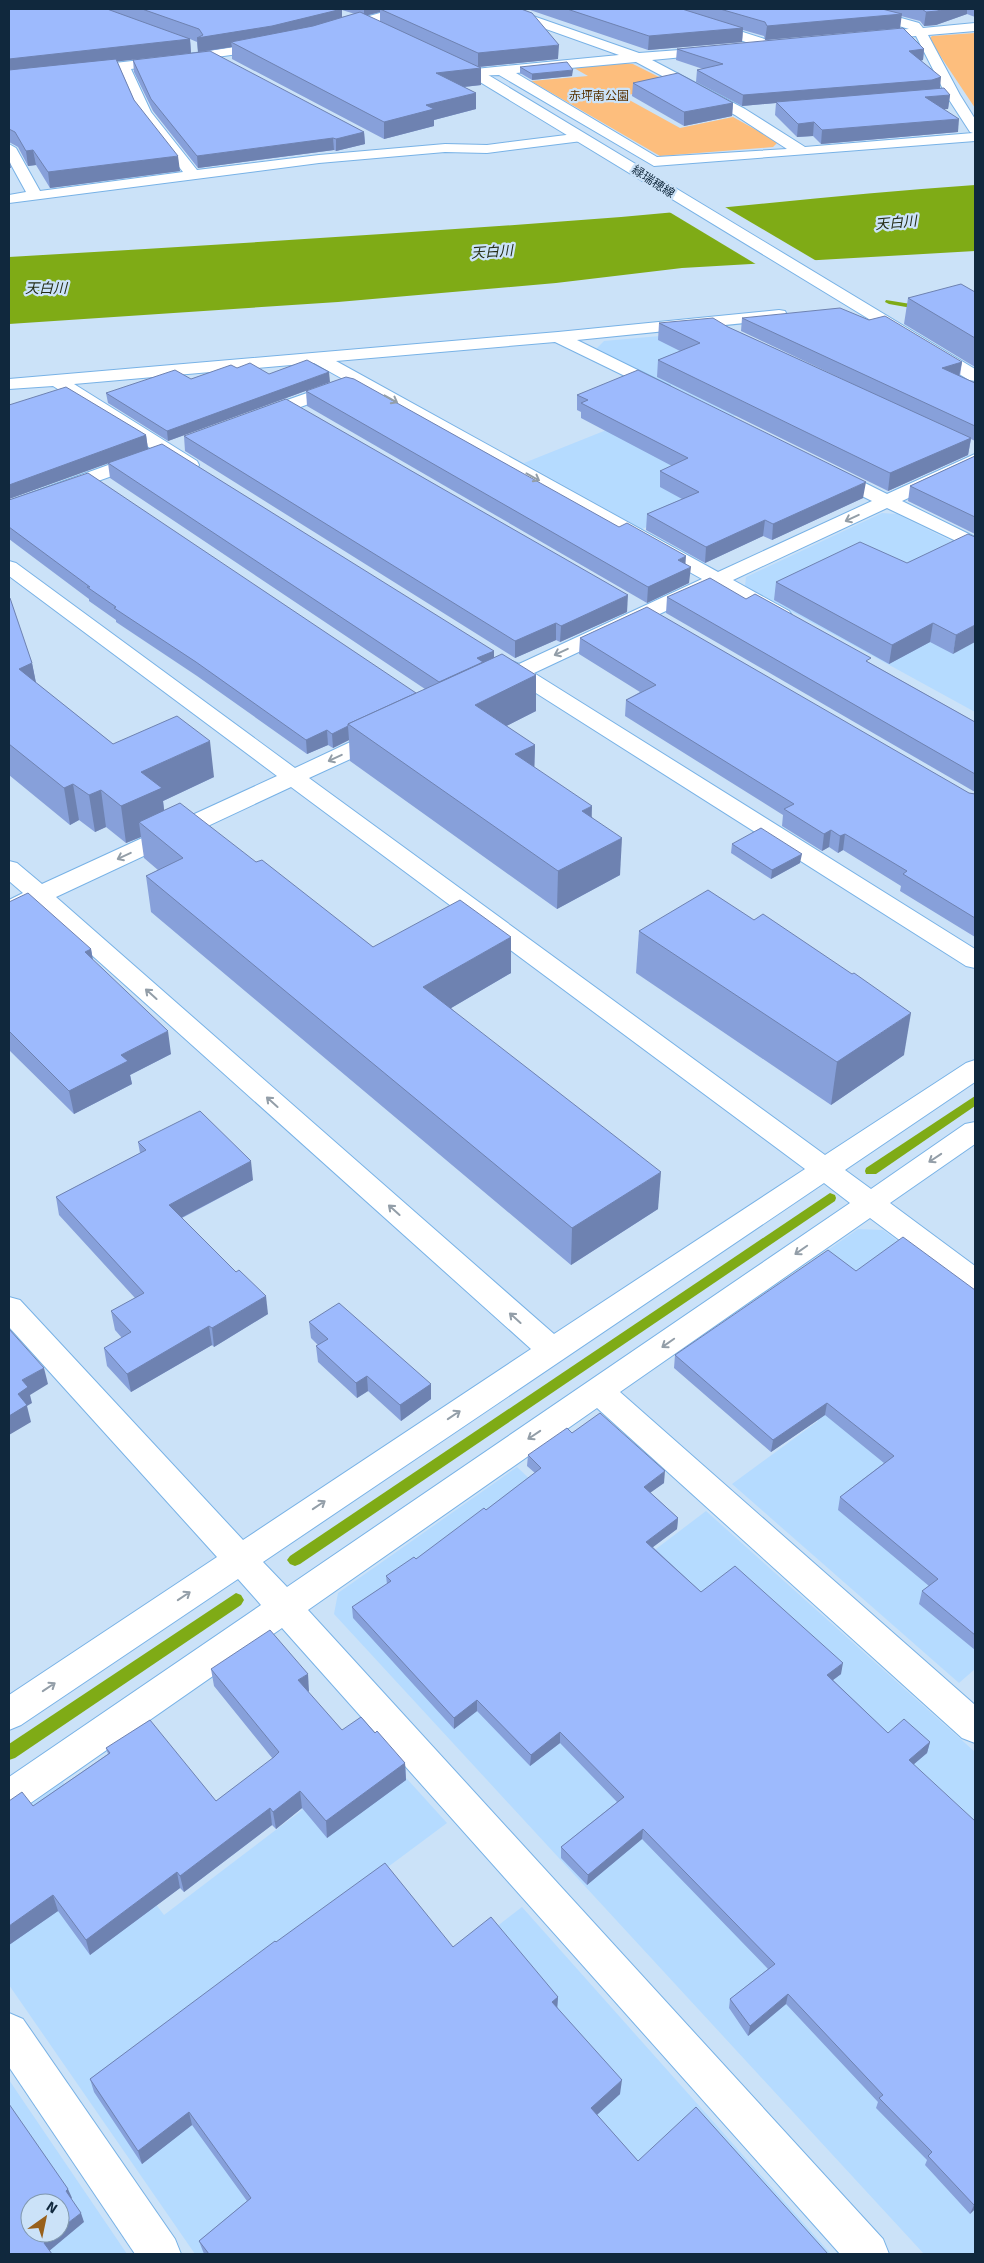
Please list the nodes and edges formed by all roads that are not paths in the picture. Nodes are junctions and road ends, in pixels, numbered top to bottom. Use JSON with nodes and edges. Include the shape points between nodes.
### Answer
{"nodes":[{"id":1,"x":366,"y":9,"type":"edge"},
{"id":2,"x":406,"y":9,"type":"edge"},
{"id":3,"x":502,"y":9,"type":"edge"},
{"id":4,"x":659,"y":9,"type":"edge"},
{"id":5,"x":856,"y":9,"type":"edge"},
{"id":6,"x":362,"y":22,"type":"junction"},
{"id":7,"x":975,"y":27,"type":"edge"},
{"id":8,"x":379,"y":30,"type":"edge"},
{"id":9,"x":920,"y":32,"type":"junction"},
{"id":10,"x":324,"y":33,"type":"edge"},
{"id":11,"x":854,"y":38,"type":"edge"},
{"id":12,"x":212,"y":55,"type":"junction"},
{"id":13,"x":637,"y":57,"type":"junction"},
{"id":14,"x":440,"y":58,"type":"edge"},
{"id":15,"x":229,"y":64,"type":"edge"},
{"id":16,"x":123,"y":66,"type":"junction"},
{"id":17,"x":9,"y":69,"type":"edge"},
{"id":18,"x":501,"y":70,"type":"junction"},
{"id":19,"x":475,"y":73,"type":"junction"},
{"id":20,"x":9,"y":79,"type":"edge"},
{"id":21,"x":953,"y":95,"type":"junction"},
{"id":22,"x":934,"y":96,"type":"edge"},
{"id":23,"x":759,"y":110,"type":"edge"},
{"id":24,"x":740,"y":112,"type":"junction"},
{"id":25,"x":975,"y":129,"type":"edge"},
{"id":26,"x":582,"y":137,"type":"junction"},
{"id":27,"x":975,"y":137,"type":"edge"},
{"id":28,"x":375,"y":142,"type":"edge"},
{"id":29,"x":9,"y":148,"type":"edge"},
{"id":30,"x":392,"y":151,"type":"junction"},
{"id":31,"x":802,"y":152,"type":"junction"},
{"id":32,"x":193,"y":176,"type":"junction"},
{"id":33,"x":35,"y":196,"type":"junction"},
{"id":34,"x":9,"y":198,"type":"edge"},
{"id":35,"x":793,"y":314,"type":"edge"},
{"id":36,"x":708,"y":323,"type":"junction"},
{"id":37,"x":558,"y":337,"type":"junction"},
{"id":38,"x":734,"y":338,"type":"edge"},
{"id":39,"x":317,"y":358,"type":"junction"},
{"id":40,"x":975,"y":376,"type":"edge"},
{"id":41,"x":56,"y":380,"type":"junction"},
{"id":42,"x":357,"y":380,"type":"junction"},
{"id":43,"x":9,"y":384,"type":"edge"},
{"id":44,"x":682,"y":399,"type":"edge"},
{"id":45,"x":288,"y":405,"type":"junction"},
{"id":46,"x":314,"y":420,"type":"edge"},
{"id":47,"x":241,"y":422,"type":"edge"},
{"id":48,"x":176,"y":446,"type":"junction"},
{"id":49,"x":973,"y":452,"type":"edge"},
{"id":50,"x":815,"y":466,"type":"edge"},
{"id":51,"x":208,"y":476,"type":"edge"},
{"id":52,"x":888,"y":502,"type":"junction"},
{"id":53,"x":9,"y":507,"type":"edge"},
{"id":54,"x":975,"y":544,"type":"edge"},
{"id":55,"x":9,"y":567,"type":"edge"},
{"id":56,"x":719,"y":580,"type":"junction"},
{"id":57,"x":628,"y":602,"type":"edge"},
{"id":58,"x":656,"y":618,"type":"junction"},
{"id":59,"x":796,"y":622,"type":"edge"},
{"id":60,"x":491,"y":656,"type":"edge"},
{"id":61,"x":518,"y":672,"type":"junction"},
{"id":62,"x":491,"y":685,"type":"edge"},
{"id":63,"x":403,"y":726,"type":"edge"},
{"id":64,"x":292,"y":778,"type":"junction"},
{"id":65,"x":9,"y":868,"type":"edge"},
{"id":66,"x":39,"y":895,"type":"junction"},
{"id":67,"x":9,"y":909,"type":"edge"},
{"id":68,"x":975,"y":960,"type":"edge"},
{"id":69,"x":975,"y":1069,"type":"edge"},
{"id":70,"x":975,"y":1131,"type":"edge"},
{"id":71,"x":825,"y":1168,"type":"junction"},
{"id":72,"x":869,"y":1202,"type":"junction"},
{"id":73,"x":975,"y":1281,"type":"edge"},
{"id":74,"x":9,"y":1308,"type":"edge"},
{"id":75,"x":552,"y":1350,"type":"junction"},
{"id":76,"x":598,"y":1391,"type":"junction"},
{"id":77,"x":238,"y":1559,"type":"junction"},
{"id":78,"x":284,"y":1607,"type":"junction"},
{"id":79,"x":9,"y":1714,"type":"edge"},
{"id":80,"x":975,"y":1727,"type":"edge"},
{"id":81,"x":9,"y":1797,"type":"edge"},
{"id":82,"x":9,"y":2033,"type":"edge"},
{"id":83,"x":160,"y":2254,"type":"edge"},
{"id":84,"x":868,"y":2254,"type":"edge"}],
"edges":[{"from":1,"to":6,"type":"street","via":[[337,17]]},
{"from":2,"to":6,"type":"street"},
{"from":3,"to":13,"type":"street"},
{"from":4,"to":13,"type":"street","via":[[774,44]]},
{"from":5,"to":9,"type":"street","via":[[914,26]]},
{"from":6,"to":8,"type":"street"},
{"from":6,"to":10,"type":"street"},
{"from":7,"to":9,"type":"street"},
{"from":9,"to":11,"type":"street"},
{"from":9,"to":21,"type":"street"},
{"from":12,"to":15,"type":"street"},
{"from":12,"to":16,"type":"street"},
{"from":12,"to":17,"type":"street","via":[[274,40]]},
{"from":13,"to":18,"type":"street"},
{"from":13,"to":24,"type":"street"},
{"from":14,"to":19,"type":"street","name":"緑瑞穂線"},
{"from":16,"to":20,"type":"street"},
{"from":16,"to":32,"type":"street","via":[[144,113]]},
{"from":18,"to":19,"type":"street"},
{"from":18,"to":31,"type":"street","via":[[654,162]]},
{"from":19,"to":26,"type":"street","name":"緑瑞穂線"},
{"from":21,"to":22,"type":"street"},
{"from":21,"to":25,"type":"street"},
{"from":23,"to":24,"type":"street"},
{"from":24,"to":31,"type":"street"},
{"from":26,"to":30,"type":"street","via":[[487,149]]},
{"from":26,"to":40,"type":"street","name":"緑瑞穂線"},
{"from":27,"to":31,"type":"street"},
{"from":28,"to":30,"type":"street"},
{"from":29,"to":33,"type":"street"},
{"from":30,"to":32,"type":"street"},
{"from":32,"to":33,"type":"street"},
{"from":33,"to":34,"type":"street"},
{"from":35,"to":36,"type":"street"},
{"from":36,"to":37,"type":"street"},
{"from":36,"to":38,"type":"street"},
{"from":37,"to":39,"type":"street"},
{"from":37,"to":44,"type":"street"},
{"from":39,"to":41,"type":"street"},
{"from":39,"to":42,"type":"street"},
{"from":41,"to":43,"type":"street"},
{"from":41,"to":48,"type":"street"},
{"from":42,"to":45,"type":"street"},
{"from":42,"to":56,"type":"street","one_way":true},
{"from":45,"to":46,"type":"street"},
{"from":45,"to":47,"type":"street"},
{"from":48,"to":51,"type":"street"},
{"from":48,"to":53,"type":"street","via":[[100,483]]},
{"from":49,"to":52,"type":"street"},
{"from":50,"to":52,"type":"street"},
{"from":52,"to":54,"type":"street"},
{"from":52,"to":56,"type":"street","one_way":true},
{"from":55,"to":64,"type":"street"},
{"from":56,"to":58,"type":"street"},
{"from":56,"to":59,"type":"street"},
{"from":57,"to":58,"type":"street"},
{"from":58,"to":61,"type":"street","one_way":true},
{"from":60,"to":61,"type":"street"},
{"from":61,"to":62,"type":"street"},
{"from":61,"to":68,"type":"street"},
{"from":63,"to":64,"type":"street","one_way":true},
{"from":64,"to":66,"type":"street","one_way":true},
{"from":64,"to":71,"type":"street"},
{"from":65,"to":66,"type":"street"},
{"from":66,"to":67,"type":"street"},
{"from":75,"to":66,"type":"street","one_way":true},
{"from":69,"to":71,"type":"street"},
{"from":70,"to":72,"type":"street","one_way":true},
{"from":71,"to":72,"type":"street"},
{"from":71,"to":75,"type":"street"},
{"from":72,"to":73,"type":"street"},
{"from":72,"to":76,"type":"street","one_way":true},
{"from":74,"to":77,"type":"street"},
{"from":77,"to":75,"type":"street","one_way":true},
{"from":76,"to":78,"type":"street","one_way":true},
{"from":76,"to":80,"type":"street"},
{"from":77,"to":78,"type":"street"},
{"from":79,"to":77,"type":"street","one_way":true},
{"from":78,"to":81,"type":"street"},
{"from":78,"to":84,"type":"street"},
{"from":82,"to":83,"type":"street"}]}
